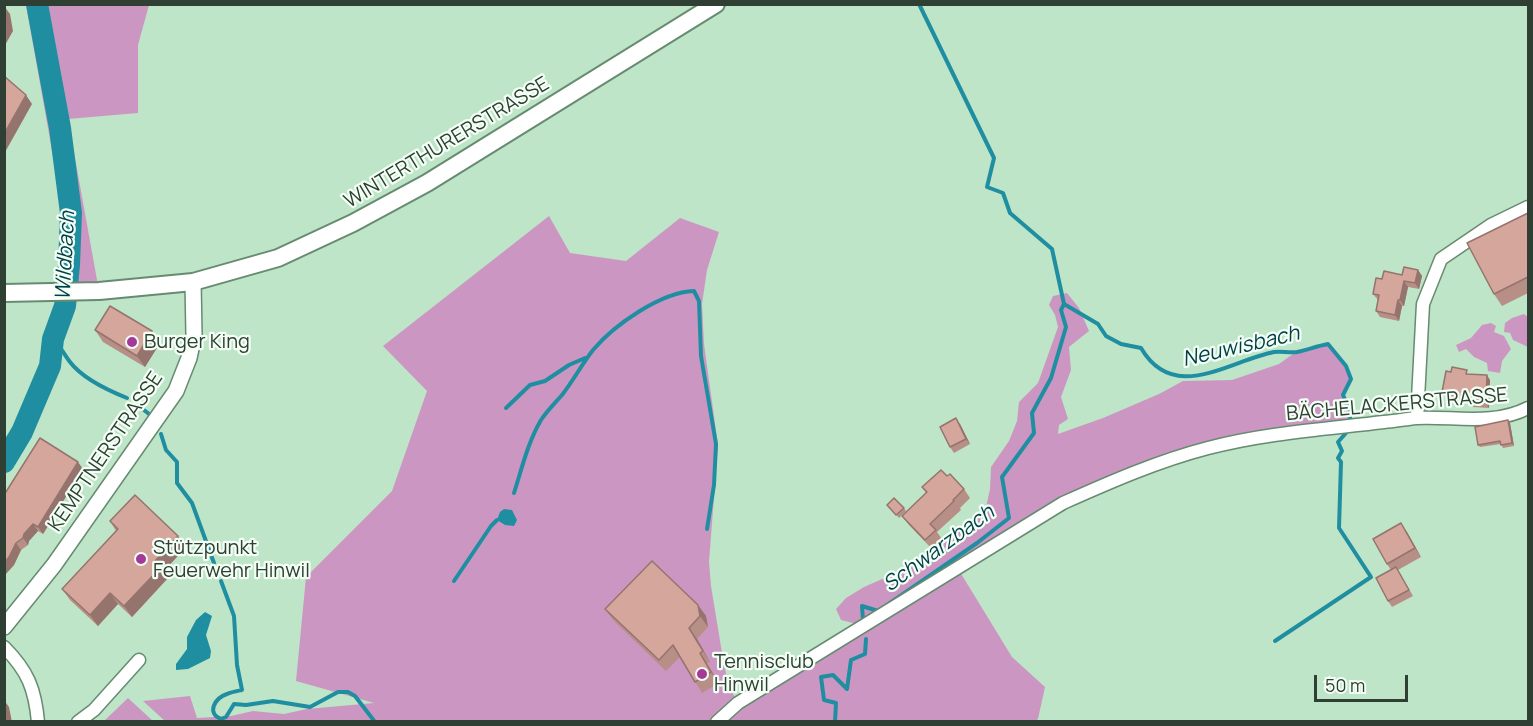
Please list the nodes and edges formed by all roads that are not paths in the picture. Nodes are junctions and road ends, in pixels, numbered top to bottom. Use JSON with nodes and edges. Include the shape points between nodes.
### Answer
{"nodes":[{"id":1,"x":716,"y":4,"type":"edge"},
{"id":2,"x":1528,"y":207,"type":"edge"},
{"id":3,"x":193,"y":282,"type":"junction"},
{"id":4,"x":4,"y":292,"type":"edge"},
{"id":5,"x":1528,"y":408,"type":"edge"},
{"id":6,"x":1417,"y":418,"type":"junction"},
{"id":7,"x":4,"y":627,"type":"edge"},
{"id":8,"x":4,"y":647,"type":"edge"},
{"id":9,"x":139,"y":660,"type":"dead end"},
{"id":10,"x":38,"y":722,"type":"edge"},
{"id":11,"x":78,"y":722,"type":"edge"},
{"id":12,"x":717,"y":722,"type":"edge"}],
"edges":[{"from":1,"to":3,"type":"main road","name":"WINTERTHURERSTRASSE","via":[[427,183],[353,223],[278,258]]},
{"from":2,"to":6,"type":"street","via":[[1491,225],[1441,259],[1422,304]]},
{"from":3,"to":4,"type":"main road","name":"WINTERTHURERSTRASSE","via":[[84,292]]},
{"from":3,"to":7,"type":"street","name":"KEMPTNERSTRASSE","via":[[194,335],[176,391],[54,565]]},
{"from":5,"to":6,"type":"street","name":"BÄCHELACKERSTRASSE","via":[[1494,419]]},
{"from":6,"to":12,"type":"street","name":"BÄCHELACKERSTRASSE","via":[[1253,438],[1208,448],[1063,503],[738,703]]},
{"from":8,"to":10,"type":"street","via":[[29,678]]},
{"from":9,"to":11,"type":"street"}]}
